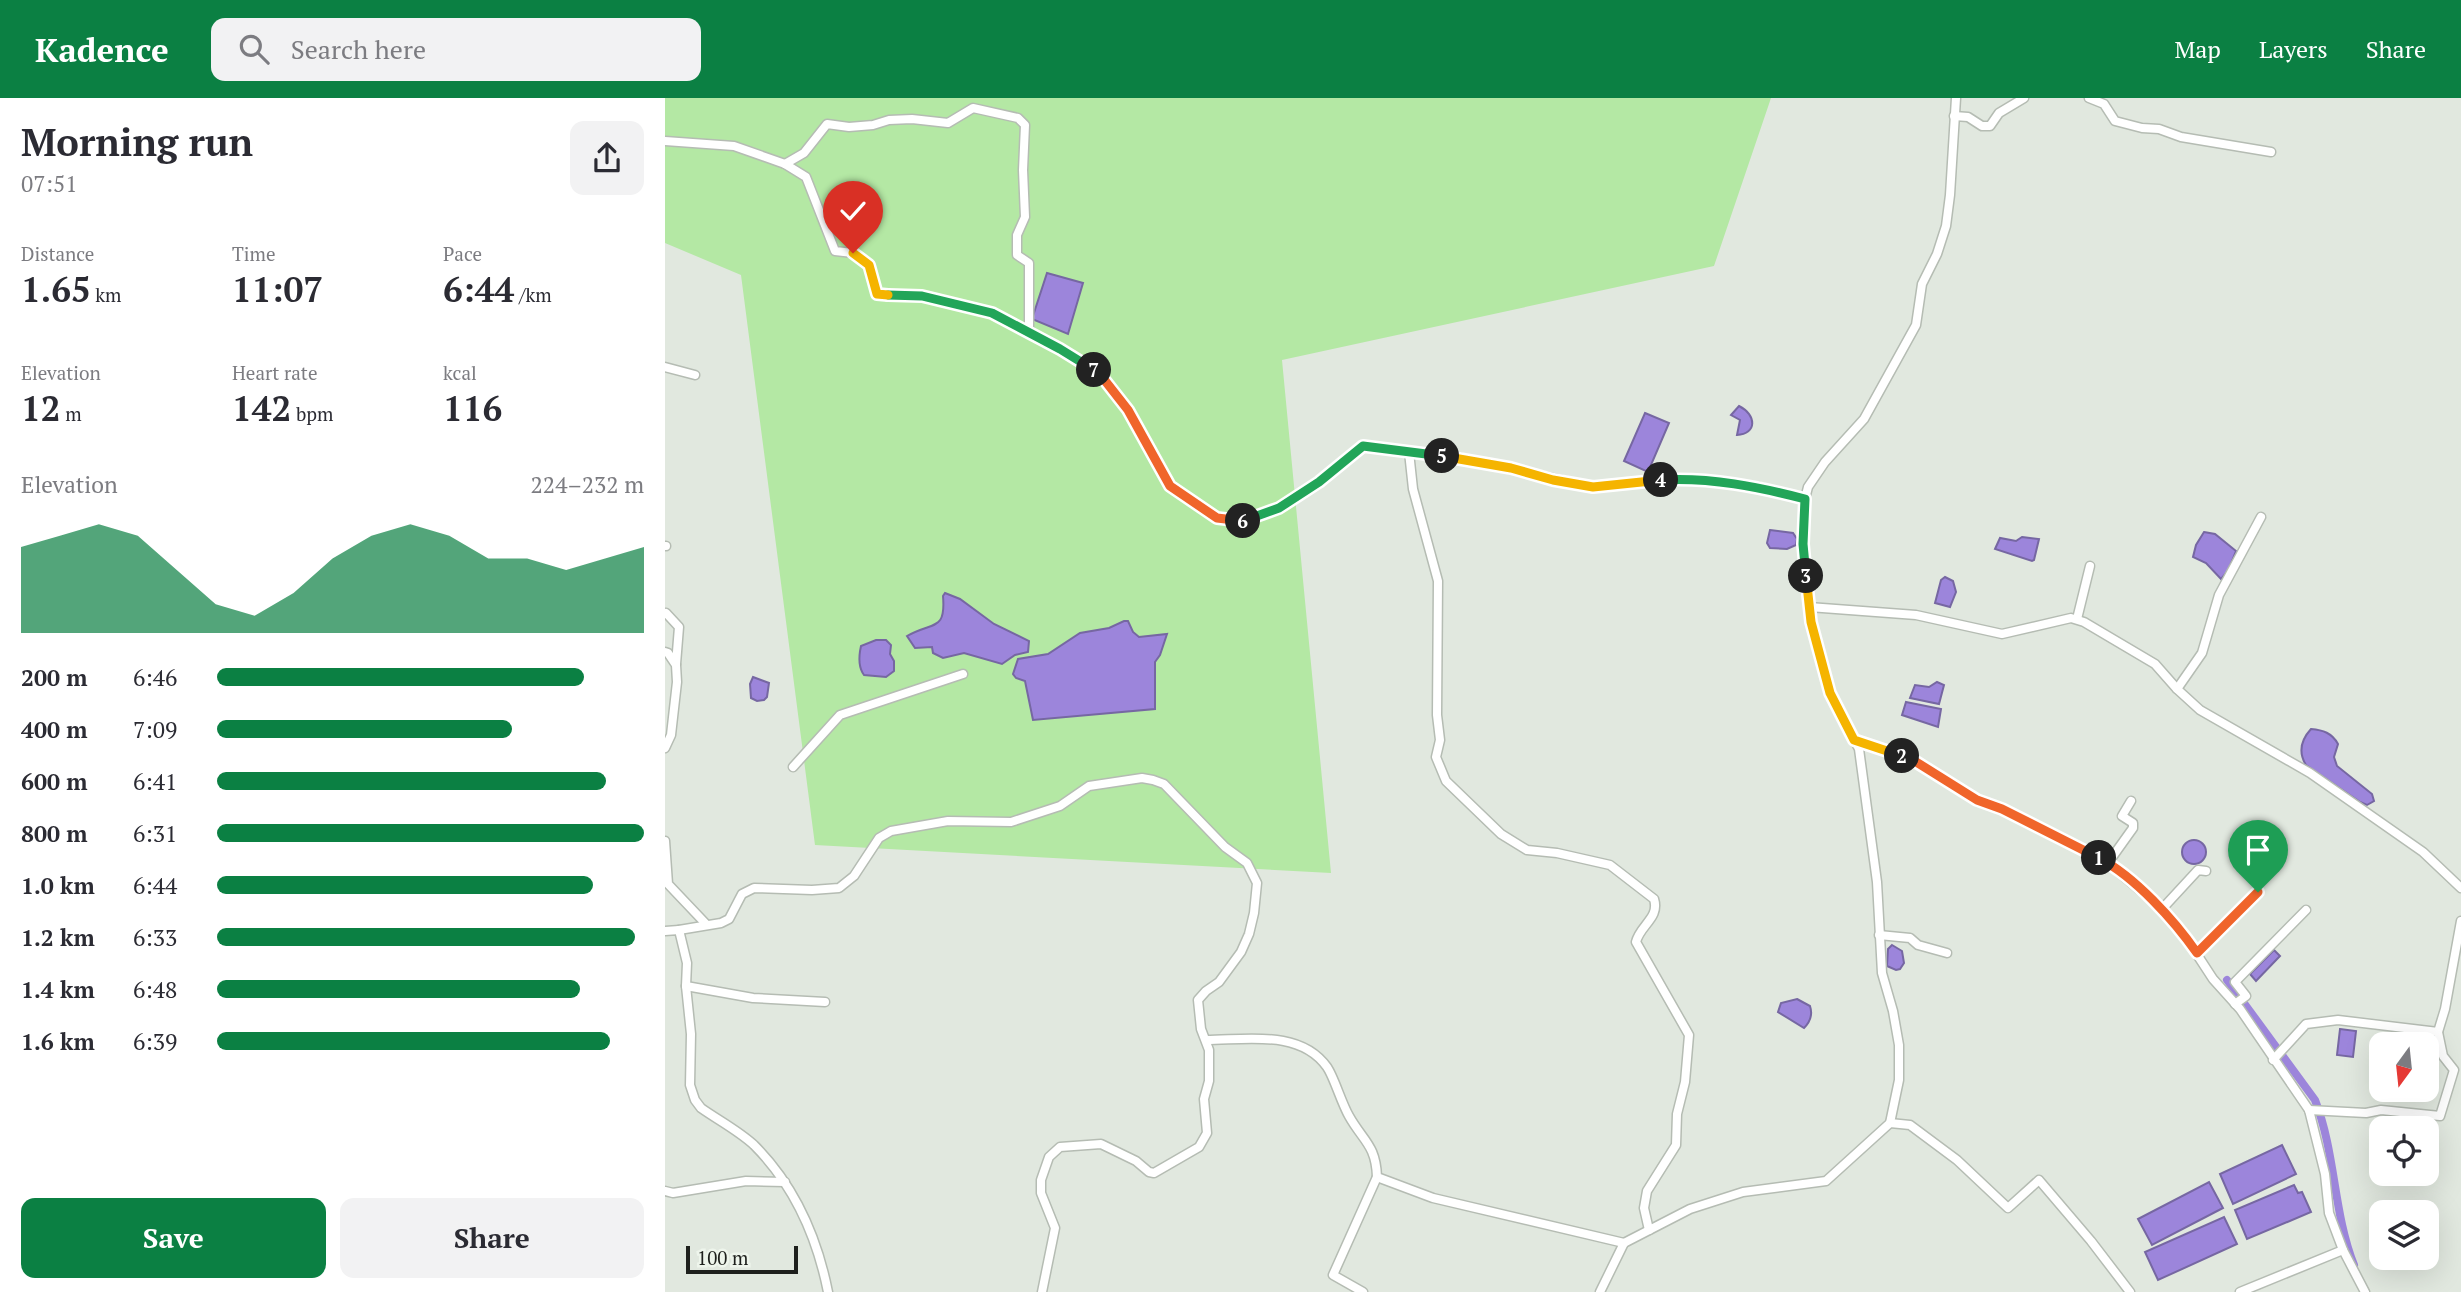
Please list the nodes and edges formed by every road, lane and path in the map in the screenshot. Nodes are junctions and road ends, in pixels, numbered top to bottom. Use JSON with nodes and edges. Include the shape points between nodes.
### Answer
{"nodes":[{"id":1,"x":1956,"y":98,"type":"edge"},
{"id":2,"x":2024,"y":98,"type":"edge"},
{"id":3,"x":2089,"y":98,"type":"edge"},
{"id":4,"x":1954,"y":116,"type":"junction"},
{"id":5,"x":665,"y":141,"type":"edge"},
{"id":6,"x":2271,"y":152,"type":"dead end"},
{"id":7,"x":785,"y":164,"type":"junction"},
{"id":8,"x":1029,"y":332,"type":"junction"},
{"id":9,"x":665,"y":367,"type":"edge"},
{"id":10,"x":695,"y":375,"type":"dead end"},
{"id":11,"x":1409,"y":452,"type":"junction"},
{"id":12,"x":1805,"y":499,"type":"junction"},
{"id":13,"x":2261,"y":517,"type":"dead end"},
{"id":14,"x":2090,"y":566,"type":"dead end"},
{"id":15,"x":1809,"y":607,"type":"junction"},
{"id":16,"x":666,"y":613,"type":"edge"},
{"id":17,"x":2077,"y":619,"type":"junction"},
{"id":18,"x":665,"y":652,"type":"edge"},
{"id":19,"x":676,"y":665,"type":"junction"},
{"id":20,"x":963,"y":674,"type":"dead end"},
{"id":21,"x":2177,"y":689,"type":"junction"},
{"id":22,"x":1854,"y":740,"type":"junction"},
{"id":23,"x":665,"y":748,"type":"edge"},
{"id":24,"x":793,"y":767,"type":"dead end"},
{"id":25,"x":2131,"y":802,"type":"dead end"},
{"id":26,"x":665,"y":841,"type":"edge"},
{"id":27,"x":2108,"y":863,"type":"junction"},
{"id":28,"x":2206,"y":871,"type":"dead end"},
{"id":29,"x":2461,"y":888,"type":"edge"},
{"id":30,"x":2258,"y":892,"type":"dead end"},
{"id":31,"x":2162,"y":909,"type":"junction"},
{"id":32,"x":2306,"y":910,"type":"dead end"},
{"id":33,"x":2461,"y":921,"type":"edge"},
{"id":34,"x":706,"y":925,"type":"junction"},
{"id":35,"x":679,"y":930,"type":"junction"},
{"id":36,"x":665,"y":931,"type":"edge"},
{"id":37,"x":1879,"y":935,"type":"junction"},
{"id":38,"x":1947,"y":953,"type":"dead end"},
{"id":39,"x":2197,"y":953,"type":"junction"},
{"id":40,"x":686,"y":986,"type":"junction"},
{"id":41,"x":825,"y":1002,"type":"dead end"},
{"id":42,"x":2235,"y":1004,"type":"junction"},
{"id":43,"x":2438,"y":1032,"type":"joint"},
{"id":44,"x":2439,"y":1037,"type":"edge"},
{"id":45,"x":1206,"y":1040,"type":"junction"},
{"id":46,"x":2273,"y":1060,"type":"junction"},
{"id":47,"x":2457,"y":1071,"type":"edge"},
{"id":48,"x":2309,"y":1110,"type":"junction"},
{"id":49,"x":1890,"y":1123,"type":"junction"},
{"id":50,"x":1377,"y":1177,"type":"junction"},
{"id":51,"x":785,"y":1182,"type":"junction"},
{"id":52,"x":665,"y":1191,"type":"edge"},
{"id":53,"x":1649,"y":1230,"type":"junction"},
{"id":54,"x":1624,"y":1243,"type":"junction"},
{"id":55,"x":2343,"y":1250,"type":"junction"},
{"id":56,"x":828,"y":1292,"type":"edge"},
{"id":57,"x":1042,"y":1292,"type":"edge"},
{"id":58,"x":1363,"y":1292,"type":"edge"},
{"id":59,"x":1600,"y":1292,"type":"edge"},
{"id":60,"x":2130,"y":1292,"type":"edge"},
{"id":61,"x":2241,"y":1292,"type":"edge"},
{"id":62,"x":2365,"y":1292,"type":"edge"}],
"edges":[{"from":1,"to":4,"type":"street"},
{"from":2,"to":4,"type":"street","via":[[1999,113],[1990,126]]},
{"from":3,"to":6,"type":"street","via":[[2104,104],[2115,121]]},
{"from":4,"to":12,"type":"street","via":[[1946,226],[1922,284],[1916,325],[1864,419],[1825,462]]},
{"from":5,"to":7,"type":"street","via":[[734,146]]},
{"from":7,"to":8,"type":"street","via":[[806,177],[835,251],[853,253],[869,265],[877,294],[922,296],[992,313]]},
{"from":7,"to":8,"type":"street","via":[[804,153],[827,124],[849,127],[912,119],[948,123],[973,108],[1018,118],[1025,125],[1025,217],[1017,235],[1017,255],[1028,263]]},
{"from":8,"to":11,"type":"street","via":[[1099,373],[1128,410],[1170,486],[1217,518],[1240,522],[1279,508],[1363,446]]},
{"from":9,"to":10,"type":"street"},
{"from":11,"to":12,"type":"street","via":[[1461,458],[1593,487],[1697,480]]},
{"from":11,"to":53,"type":"street","via":[[1413,489],[1438,581],[1440,740],[1436,757],[1446,781],[1501,834],[1527,850],[1610,865],[1656,905],[1636,942],[1689,1035],[1676,1145],[1647,1191],[1644,1208]]},
{"from":12,"to":15,"type":"street","via":[[1803,544]]},
{"from":13,"to":21,"type":"street","via":[[2219,596],[2201,653]]},
{"from":14,"to":17,"type":"street"},
{"from":15,"to":17,"type":"street","via":[[1916,615],[2002,634]]},
{"from":15,"to":22,"type":"street","via":[[1830,693]]},
{"from":16,"to":19,"type":"street","via":[[679,627]]},
{"from":17,"to":21,"type":"street","via":[[2155,663]]},
{"from":18,"to":19,"type":"street"},
{"from":19,"to":23,"type":"street","via":[[671,735]]},
{"from":20,"to":24,"type":"street","via":[[840,715]]},
{"from":21,"to":29,"type":"street","via":[[2200,710],[2310,773],[2423,852]]},
{"from":22,"to":27,"type":"street","via":[[1913,760],[1977,800]]},
{"from":22,"to":37,"type":"street","via":[[1877,882]]},
{"from":25,"to":27,"type":"street","via":[[2122,816],[2133,828]]},
{"from":26,"to":34,"type":"street","via":[[668,884]]},
{"from":27,"to":31,"type":"street"},
{"from":28,"to":31,"type":"street","via":[[2198,870]]},
{"from":30,"to":39,"type":"street"},
{"from":31,"to":39,"type":"street"},
{"from":32,"to":42,"type":"street","via":[[2235,982],[2246,996]]},
{"from":33,"to":43,"type":"street"},
{"from":34,"to":35,"type":"street"},
{"from":34,"to":45,"type":"street","via":[[729,919],[742,894],[754,888],[839,888],[891,831],[947,821],[1011,822],[1060,806],[1089,786],[1153,780],[1164,784],[1225,847],[1247,863],[1257,883],[1254,913],[1241,952],[1219,982],[1198,1000]]},
{"from":35,"to":36,"type":"street"},
{"from":35,"to":40,"type":"street","via":[[687,963]]},
{"from":37,"to":38,"type":"street","via":[[1910,938]]},
{"from":37,"to":49,"type":"street","via":[[1882,973],[1899,1045],[1899,1080]]},
{"from":39,"to":42,"type":"street"},
{"from":40,"to":41,"type":"street","via":[[753,998]]},
{"from":40,"to":51,"type":"street","via":[[690,1085],[695,1100],[752,1143]]},
{"from":42,"to":46,"type":"street"},
{"from":43,"to":46,"type":"street","via":[[2338,1020],[2306,1024]]},
{"from":44,"to":47,"type":"street","via":[[2443,1056]]},
{"from":45,"to":50,"type":"street","via":[[1283,1039],[1319,1059],[1370,1145],[1377,1160]]},
{"from":45,"to":57,"type":"street","via":[[1207,1133],[1199,1147],[1154,1174],[1101,1144],[1060,1147],[1049,1157],[1041,1193],[1055,1228]]},
{"from":46,"to":48,"type":"street"},
{"from":47,"to":48,"type":"street","via":[[2440,1116]]},
{"from":48,"to":55,"type":"street","via":[[2325,1174],[2329,1213]]},
{"from":49,"to":53,"type":"street","via":[[1826,1181],[1742,1192],[1690,1209]]},
{"from":49,"to":60,"type":"street","via":[[1910,1125],[1957,1160],[2008,1208],[2039,1180]]},
{"from":50,"to":54,"type":"street","via":[[1433,1198]]},
{"from":50,"to":58,"type":"street","via":[[1333,1275]]},
{"from":51,"to":52,"type":"street","via":[[746,1181]]},
{"from":51,"to":56,"type":"street","via":[[820,1255]]},
{"from":53,"to":54,"type":"street"},
{"from":54,"to":59,"type":"street"},
{"from":55,"to":61,"type":"street"},
{"from":55,"to":62,"type":"street"}]}
